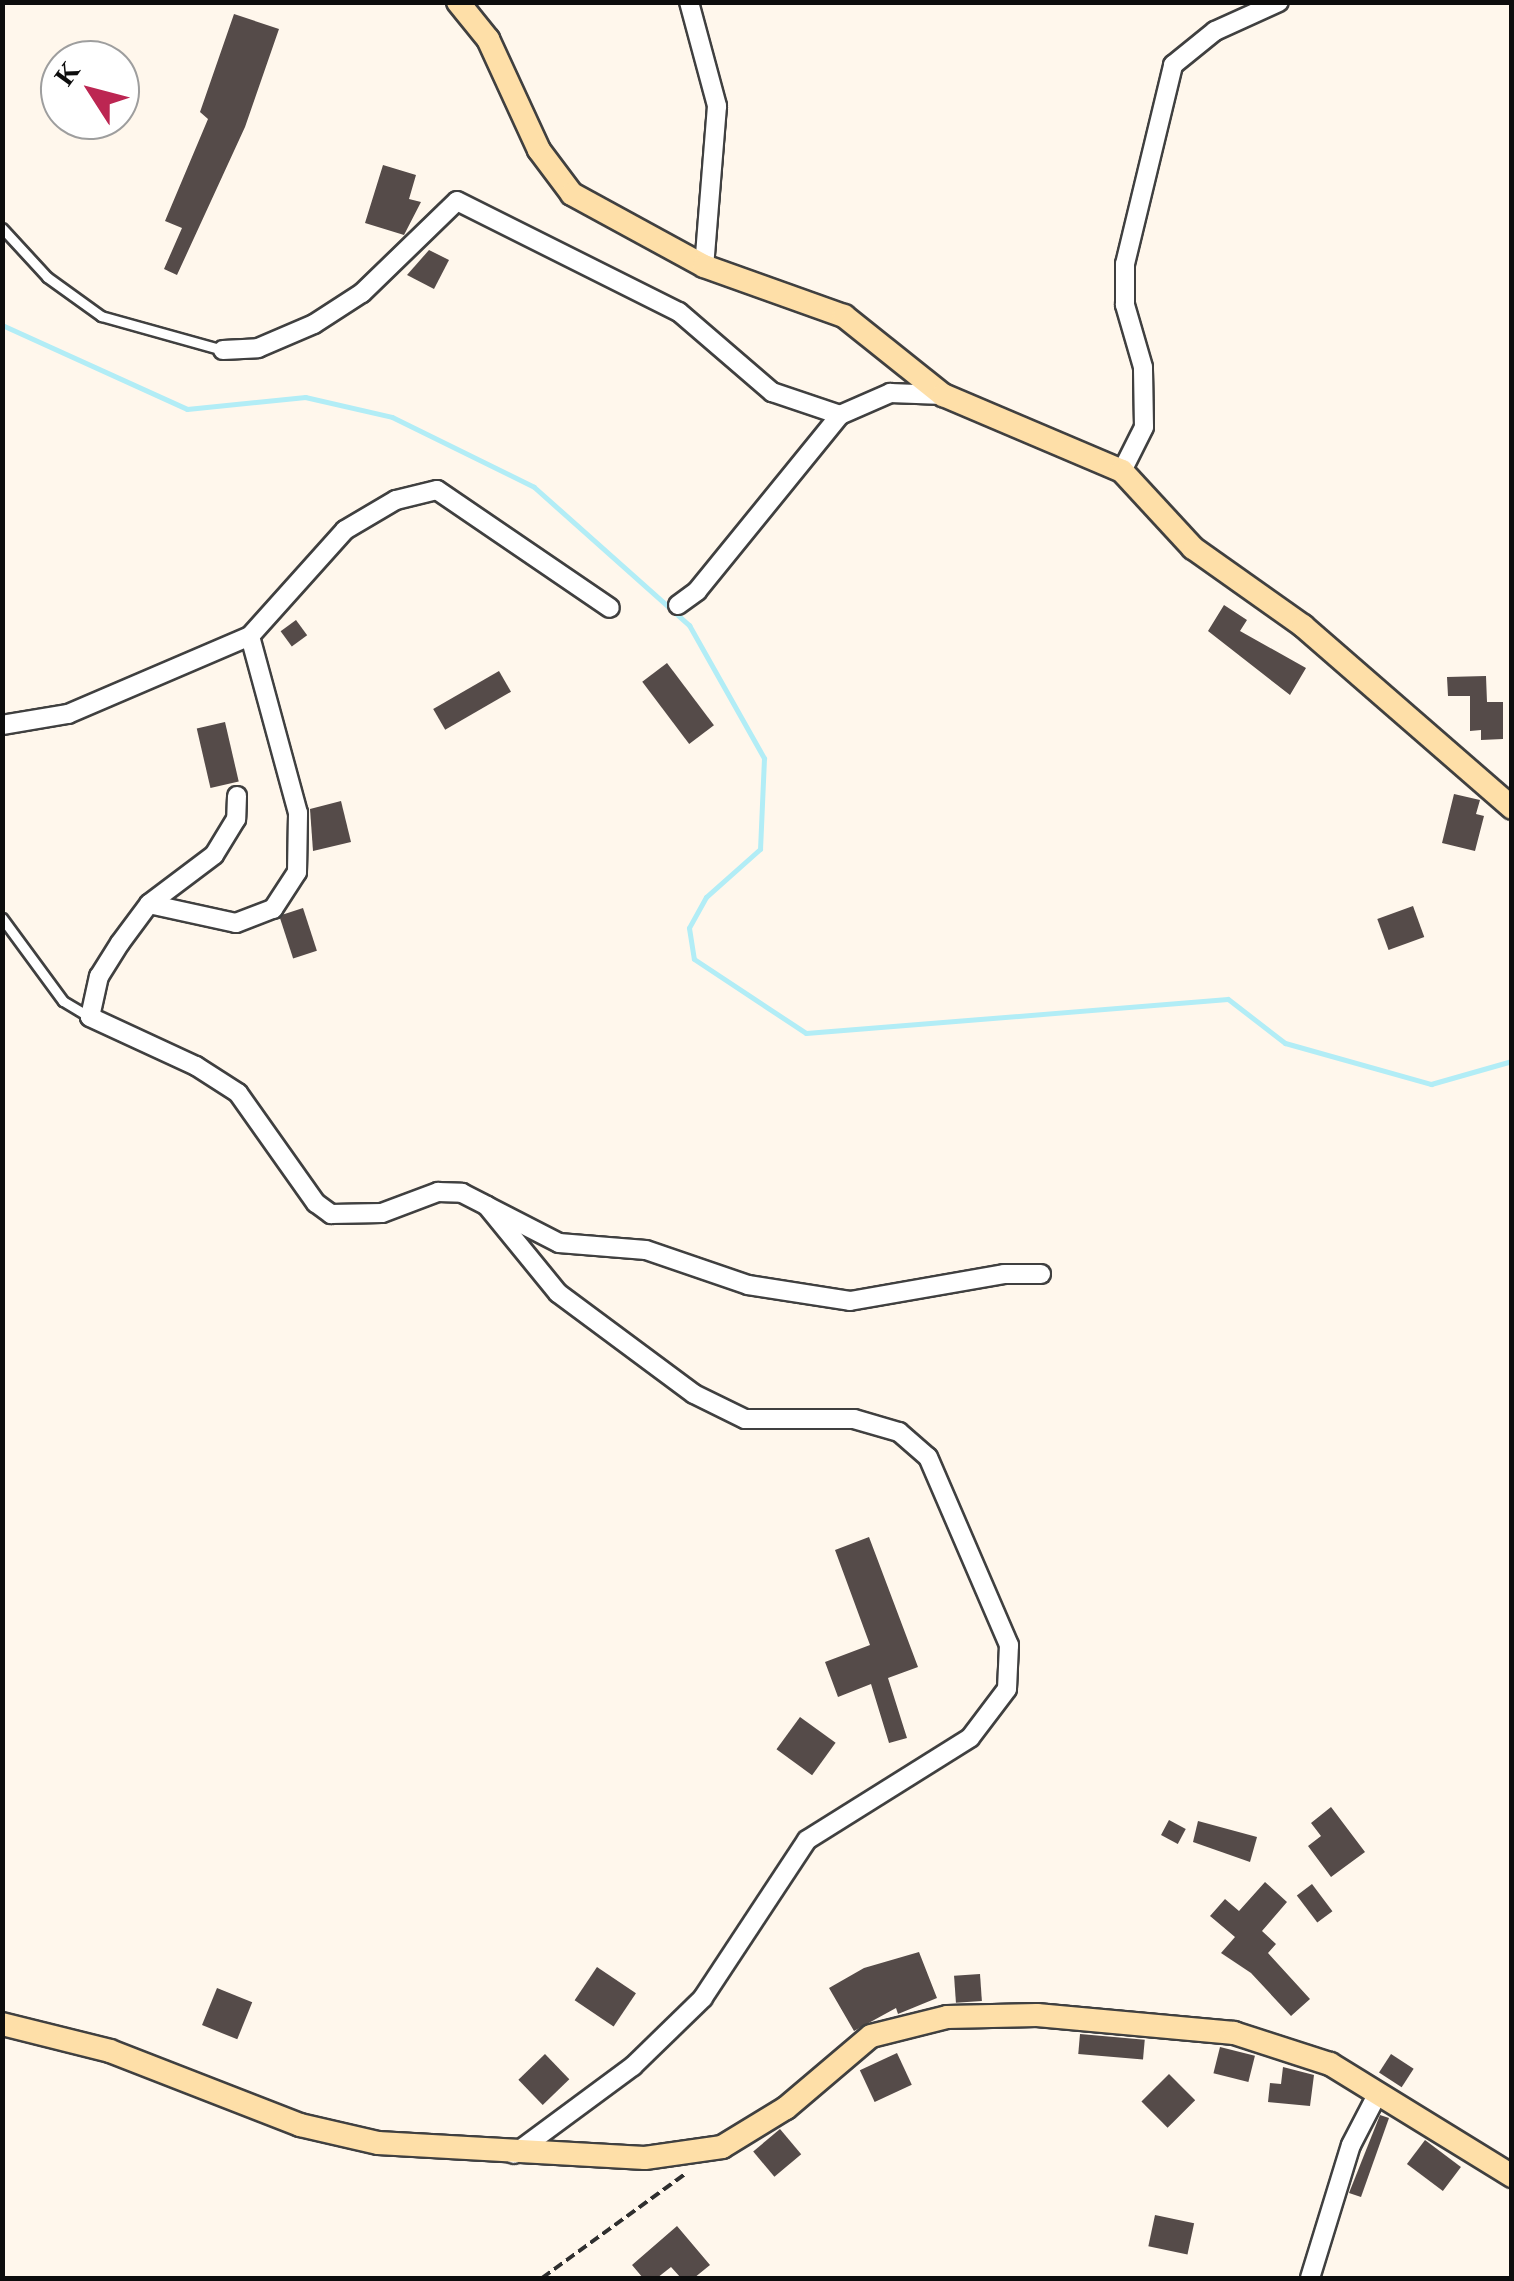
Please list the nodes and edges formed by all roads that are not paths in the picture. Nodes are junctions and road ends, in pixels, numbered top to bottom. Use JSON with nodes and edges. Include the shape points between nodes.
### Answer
{"nodes":[{"id":1,"x":458,"y":2,"type":"edge"},
{"id":2,"x":689,"y":2,"type":"edge"},
{"id":3,"x":1279,"y":2,"type":"edge"},
{"id":4,"x":2,"y":228,"type":"edge"},
{"id":5,"x":704,"y":266,"type":"junction"},
{"id":6,"x":223,"y":350,"type":"joint"},
{"id":7,"x":943,"y":396,"type":"junction"},
{"id":8,"x":840,"y":415,"type":"junction"},
{"id":9,"x":1122,"y":470,"type":"junction"},
{"id":10,"x":678,"y":605,"type":"dead end"},
{"id":11,"x":610,"y":608,"type":"dead end"},
{"id":12,"x":250,"y":636,"type":"junction"},
{"id":13,"x":2,"y":725,"type":"edge"},
{"id":14,"x":237,"y":796,"type":"dead end"},
{"id":15,"x":1512,"y":808,"type":"edge"},
{"id":16,"x":149,"y":904,"type":"junction"},
{"id":17,"x":2,"y":918,"type":"edge"},
{"id":18,"x":90,"y":1017,"type":"junction"},
{"id":19,"x":487,"y":1206,"type":"junction"},
{"id":20,"x":1040,"y":1274,"type":"dead end"},
{"id":21,"x":2,"y":2024,"type":"edge"},
{"id":22,"x":1378,"y":2093,"type":"junction"},
{"id":23,"x":514,"y":2154,"type":"junction"},
{"id":24,"x":1512,"y":2176,"type":"edge"},
{"id":25,"x":1310,"y":2278,"type":"edge"}],
"edges":[{"from":1,"to":5,"type":"street","via":[[488,39],[539,150],[572,194]]},
{"from":2,"to":5,"type":"street","via":[[717,106]]},
{"from":3,"to":9,"type":"street","via":[[1215,31],[1174,66],[1125,264],[1125,305],[1144,367],[1144,427]]},
{"from":4,"to":6,"type":"lane","via":[[47,277],[101,316]]},
{"from":5,"to":7,"type":"street","via":[[844,316]]},
{"from":6,"to":8,"type":"street","via":[[258,348],[314,324],[362,293],[457,201],[679,312],[772,392]]},
{"from":7,"to":8,"type":"street","via":[[890,394]]},
{"from":7,"to":9,"type":"street"},
{"from":8,"to":10,"type":"street","via":[[723,561]]},
{"from":9,"to":15,"type":"street","via":[[1193,548],[1303,626]]},
{"from":11,"to":12,"type":"street","via":[[437,490],[396,500],[345,530]]},
{"from":12,"to":13,"type":"street","via":[[68,714]]},
{"from":12,"to":16,"type":"street","via":[[298,813],[296,872],[273,909],[236,923]]},
{"from":14,"to":16,"type":"street","via":[[236,819],[214,854]]},
{"from":16,"to":18,"type":"street","via":[[99,976]]},
{"from":17,"to":18,"type":"lane","via":[[63,1001]]},
{"from":18,"to":19,"type":"street","via":[[238,1093],[316,1203],[332,1214],[382,1212],[438,1192],[462,1193]]},
{"from":19,"to":20,"type":"street","via":[[559,1243],[646,1250],[748,1285],[850,1301],[1004,1274]]},
{"from":19,"to":23,"type":"street","via":[[558,1292],[694,1394],[745,1418],[854,1419],[898,1432],[928,1457],[1009,1646],[1006,1688],[970,1738],[807,1840],[703,1998],[633,2066]]},
{"from":21,"to":23,"type":"street","via":[[110,2051],[300,2125],[378,2143]]},
{"from":22,"to":23,"type":"street","via":[[1330,2064],[1234,2033],[1037,2015],[947,2017],[871,2036],[786,2108],[722,2147],[645,2158]]},
{"from":22,"to":24,"type":"street"},
{"from":22,"to":25,"type":"street","via":[[1350,2145]]}]}
